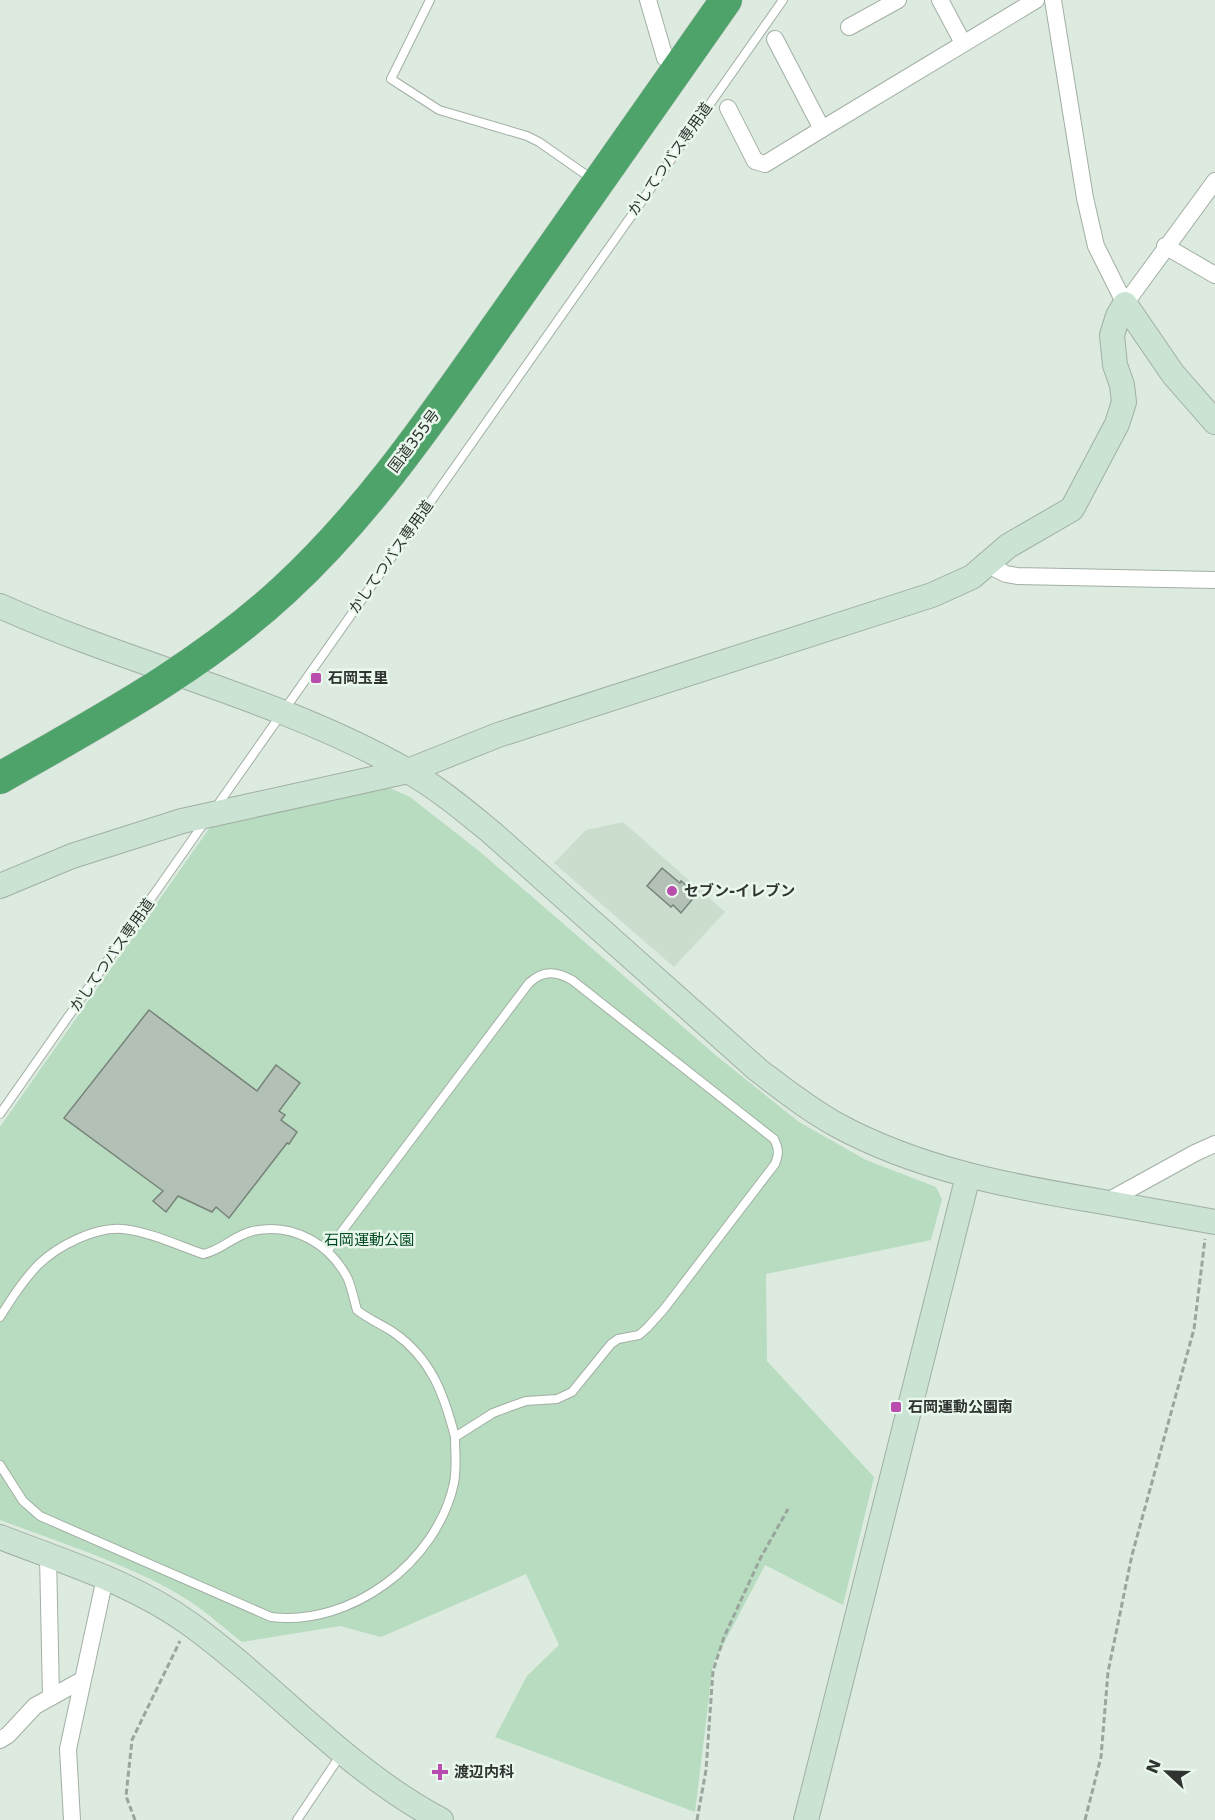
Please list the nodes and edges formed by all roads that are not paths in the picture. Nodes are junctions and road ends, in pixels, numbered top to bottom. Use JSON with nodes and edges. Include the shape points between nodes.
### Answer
{"nodes":[{"id":1,"x":430,"y":0,"type":"edge"},
{"id":2,"x":648,"y":0,"type":"edge"},
{"id":3,"x":726,"y":0,"type":"edge"},
{"id":4,"x":783,"y":0,"type":"edge"},
{"id":5,"x":898,"y":0,"type":"edge"},
{"id":6,"x":940,"y":0,"type":"edge"},
{"id":7,"x":1036,"y":0,"type":"edge"},
{"id":8,"x":1053,"y":0,"type":"edge"},
{"id":9,"x":849,"y":27,"type":"dead end"},
{"id":10,"x":774,"y":39,"type":"dead end"},
{"id":11,"x":963,"y":43,"type":"junction"},
{"id":12,"x":679,"y":67,"type":"junction"},
{"id":13,"x":728,"y":108,"type":"dead end"},
{"id":14,"x":822,"y":129,"type":"junction"},
{"id":15,"x":597,"y":183,"type":"junction"},
{"id":16,"x":1214,"y":184,"type":"edge"},
{"id":17,"x":1166,"y":246,"type":"junction"},
{"id":18,"x":1215,"y":275,"type":"edge"},
{"id":19,"x":1125,"y":304,"type":"junction"},
{"id":20,"x":1215,"y":422,"type":"edge"},
{"id":21,"x":988,"y":565,"type":"junction"},
{"id":22,"x":1215,"y":580,"type":"edge"},
{"id":23,"x":0,"y":606,"type":"edge"},
{"id":24,"x":175,"y":674,"type":"junction"},
{"id":25,"x":281,"y":713,"type":"junction"},
{"id":26,"x":408,"y":771,"type":"junction"},
{"id":27,"x":0,"y":778,"type":"edge"},
{"id":28,"x":209,"y":816,"type":"junction"},
{"id":29,"x":0,"y":886,"type":"edge"},
{"id":30,"x":0,"y":1114,"type":"edge"},
{"id":31,"x":1215,"y":1144,"type":"edge"},
{"id":32,"x":968,"y":1176,"type":"junction"},
{"id":33,"x":1106,"y":1202,"type":"junction"},
{"id":34,"x":1211,"y":1221,"type":"edge"},
{"id":35,"x":328,"y":1250,"type":"junction"},
{"id":36,"x":0,"y":1317,"type":"edge"},
{"id":37,"x":455,"y":1437,"type":"junction"},
{"id":38,"x":0,"y":1465,"type":"edge"},
{"id":39,"x":0,"y":1537,"type":"edge"},
{"id":40,"x":48,"y":1556,"type":"junction"},
{"id":41,"x":105,"y":1578,"type":"junction"},
{"id":42,"x":82,"y":1680,"type":"junction"},
{"id":43,"x":51,"y":1697,"type":"junction"},
{"id":44,"x":0,"y":1740,"type":"edge"},
{"id":45,"x":342,"y":1753,"type":"junction"},
{"id":46,"x":72,"y":1820,"type":"edge"},
{"id":47,"x":297,"y":1820,"type":"edge"},
{"id":48,"x":441,"y":1820,"type":"edge"},
{"id":49,"x":806,"y":1820,"type":"edge"}],
"edges":[{"from":1,"to":15,"type":"lane","via":[[391,79],[453,116],[533,139]]},
{"from":2,"to":12,"type":"street","via":[[665,58]]},
{"from":3,"to":12,"type":"highway","name":"国道355号"},
{"from":4,"to":25,"type":"lane","name":"かしてつバス専用道"},
{"from":5,"to":9,"type":"street"},
{"from":6,"to":11,"type":"street"},
{"from":7,"to":11,"type":"street"},
{"from":8,"to":19,"type":"street","via":[[1096,246]]},
{"from":10,"to":14,"type":"street"},
{"from":11,"to":14,"type":"street"},
{"from":12,"to":15,"type":"highway","name":"国道355号"},
{"from":13,"to":14,"type":"street","via":[[755,161],[765,164]]},
{"from":15,"to":24,"type":"highway","name":"国道355号","via":[[369,500],[284,591]]},
{"from":16,"to":17,"type":"street"},
{"from":17,"to":18,"type":"street"},
{"from":17,"to":19,"type":"street"},
{"from":19,"to":20,"type":"street","via":[[1173,374]]},
{"from":19,"to":21,"type":"street","via":[[1112,335],[1124,402],[1118,424],[1086,486],[1072,509],[1008,546]]},
{"from":21,"to":22,"type":"street","via":[[1017,576]]},
{"from":21,"to":26,"type":"street","via":[[972,578],[932,595],[498,735]]},
{"from":23,"to":24,"type":"street"},
{"from":24,"to":25,"type":"street"},
{"from":24,"to":27,"type":"highway","name":"国道355号"},
{"from":25,"to":26,"type":"street","via":[[358,744]]},
{"from":25,"to":28,"type":"lane","name":"かしてつバス専用道"},
{"from":26,"to":28,"type":"street"},
{"from":26,"to":32,"type":"street","via":[[491,832],[758,1070],[797,1100],[880,1146]]},
{"from":28,"to":29,"type":"street","via":[[72,856]]},
{"from":28,"to":30,"type":"lane","name":"かしてつバス専用道"},
{"from":31,"to":33,"type":"street"},
{"from":32,"to":33,"type":"street"},
{"from":32,"to":49,"type":"street"},
{"from":33,"to":34,"type":"street"},
{"from":35,"to":36,"type":"lane","via":[[310,1238],[282,1230],[253,1230],[203,1254],[139,1232],[105,1230],[83,1237],[39,1264]]},
{"from":35,"to":37,"type":"lane","via":[[349,1281],[357,1310],[394,1332],[433,1374]]},
{"from":35,"to":37,"type":"lane","via":[[529,983],[543,974],[553,972],[572,980],[774,1139],[779,1155],[774,1164],[647,1328],[639,1335],[618,1339],[572,1392],[557,1399],[526,1401],[508,1407]]},
{"from":37,"to":38,"type":"lane","via":[[454,1482],[437,1527],[424,1548],[392,1580],[371,1594],[304,1618],[271,1617],[40,1516],[23,1501]]},
{"from":39,"to":40,"type":"street"},
{"from":40,"to":41,"type":"street"},
{"from":40,"to":43,"type":"street"},
{"from":41,"to":42,"type":"street"},
{"from":41,"to":45,"type":"street","via":[[189,1623]]},
{"from":42,"to":43,"type":"street"},
{"from":42,"to":46,"type":"street","via":[[68,1749]]},
{"from":43,"to":44,"type":"street","via":[[35,1706]]},
{"from":45,"to":47,"type":"lane"},
{"from":45,"to":48,"type":"street"}]}
